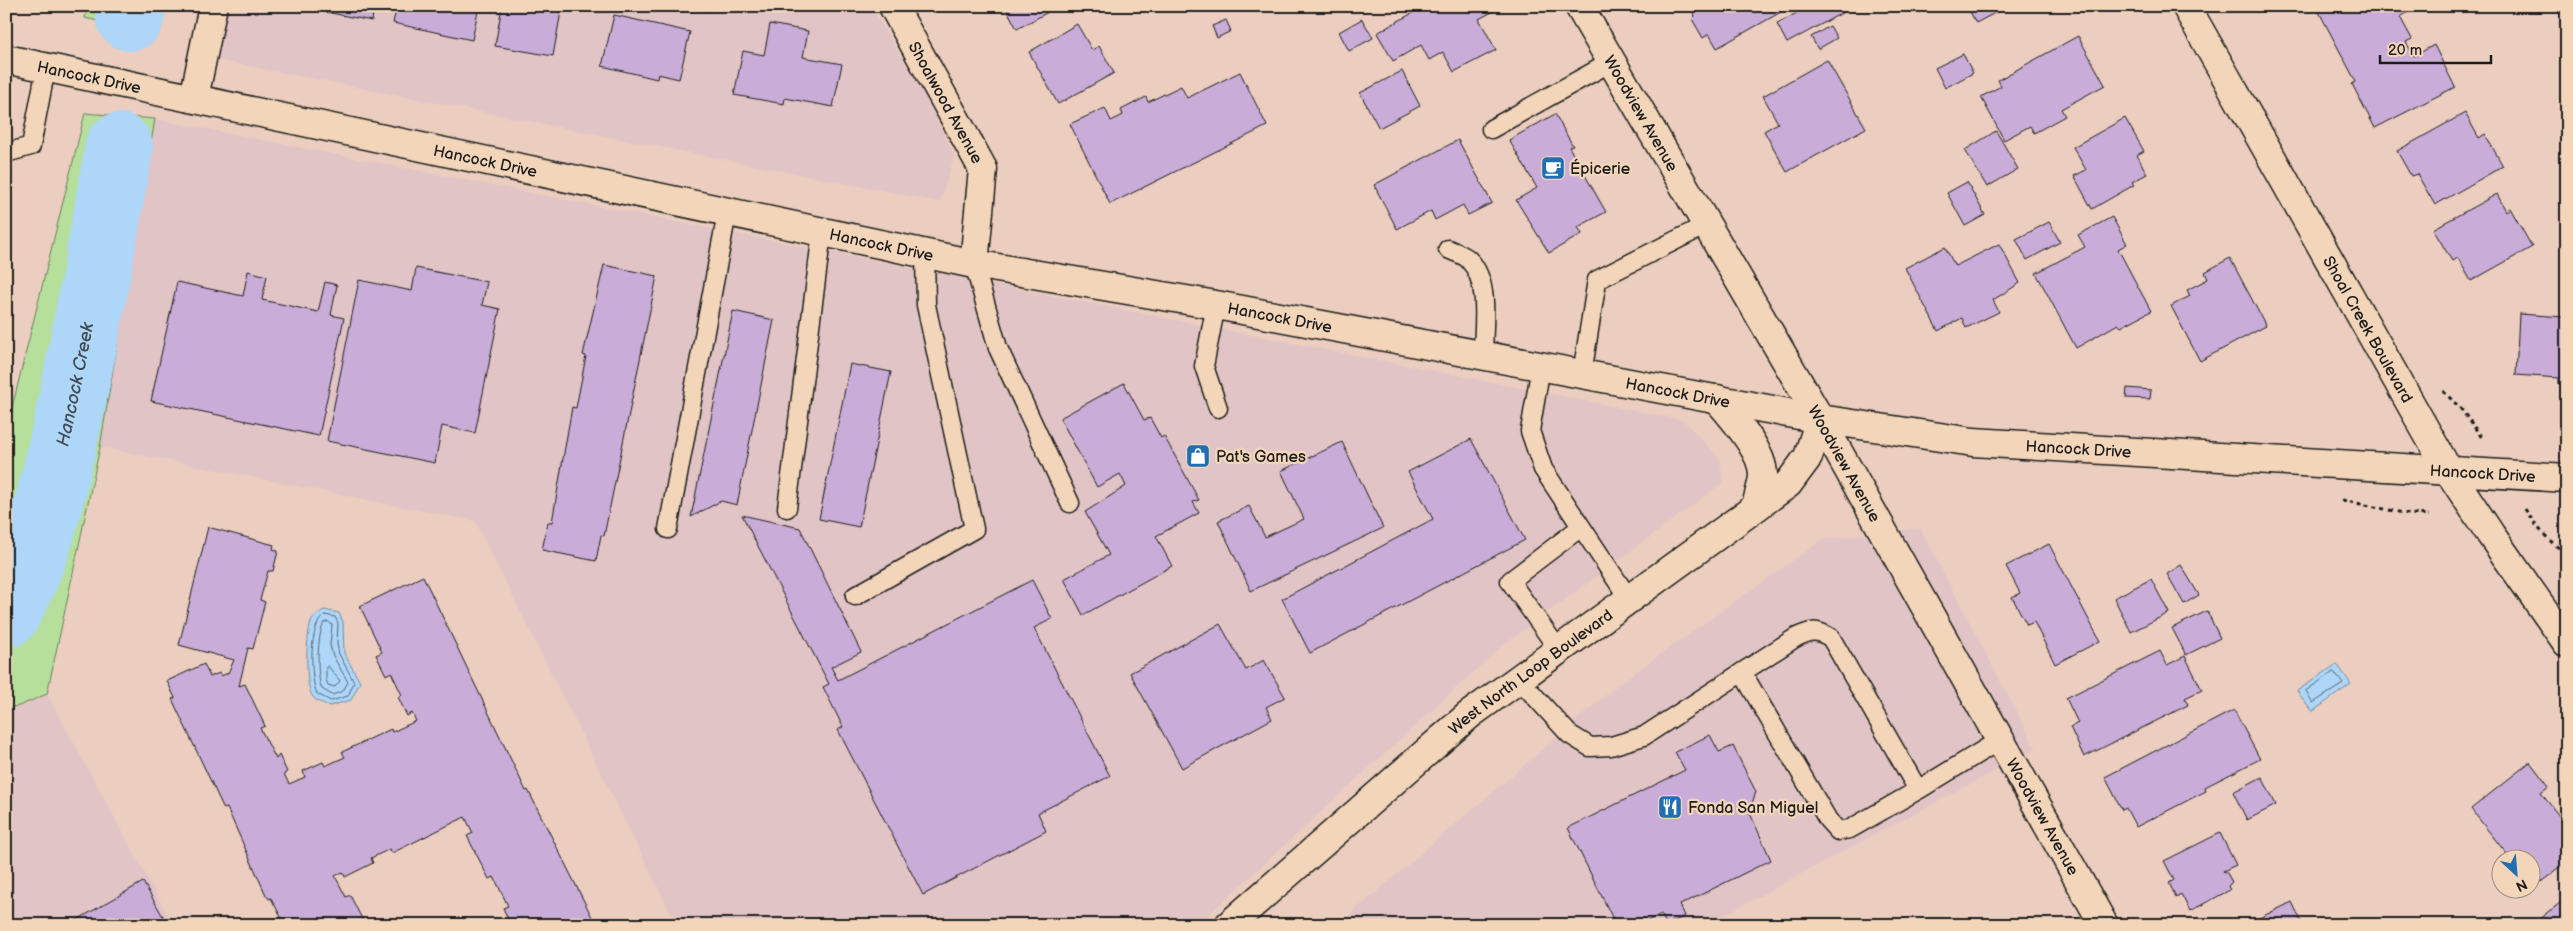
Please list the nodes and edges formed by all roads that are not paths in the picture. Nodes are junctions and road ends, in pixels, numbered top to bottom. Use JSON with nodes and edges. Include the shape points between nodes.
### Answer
{"nodes":[{"id":1,"x":213,"y":6,"type":"edge"},
{"id":2,"x":893,"y":6,"type":"edge"},
{"id":3,"x":1579,"y":6,"type":"edge"},
{"id":4,"x":2186,"y":6,"type":"edge"},
{"id":5,"x":6,"y":60,"type":"edge"},
{"id":6,"x":1611,"y":62,"type":"junction"},
{"id":7,"x":46,"y":68,"type":"junction"},
{"id":8,"x":194,"y":98,"type":"junction"},
{"id":9,"x":1490,"y":129,"type":"dead end"},
{"id":10,"x":6,"y":153,"type":"edge"},
{"id":11,"x":727,"y":213,"type":"junction"},
{"id":12,"x":1706,"y":225,"type":"junction"},
{"id":13,"x":822,"y":232,"type":"junction"},
{"id":14,"x":1448,"y":249,"type":"dead end"},
{"id":15,"x":926,"y":254,"type":"junction"},
{"id":16,"x":974,"y":264,"type":"junction"},
{"id":17,"x":1216,"y":305,"type":"junction"},
{"id":18,"x":1483,"y":356,"type":"junction"},
{"id":19,"x":1541,"y":366,"type":"junction"},
{"id":20,"x":1582,"y":374,"type":"junction"},
{"id":21,"x":1717,"y":399,"type":"junction"},
{"id":22,"x":1218,"y":408,"type":"dead end"},
{"id":23,"x":1820,"y":419,"type":"junction"},
{"id":24,"x":2448,"y":470,"type":"junction"},
{"id":25,"x":2567,"y":478,"type":"edge"},
{"id":26,"x":1070,"y":503,"type":"dead end"},
{"id":27,"x":787,"y":508,"type":"dead end"},
{"id":28,"x":1756,"y":508,"type":"junction"},
{"id":29,"x":1581,"y":527,"type":"junction"},
{"id":30,"x":668,"y":529,"type":"dead end"},
{"id":31,"x":855,"y":596,"type":"dead end"},
{"id":32,"x":1629,"y":599,"type":"junction"},
{"id":33,"x":2567,"y":642,"type":"edge"},
{"id":34,"x":1558,"y":649,"type":"junction"},
{"id":35,"x":1742,"y":672,"type":"junction"},
{"id":36,"x":1518,"y":678,"type":"junction"},
{"id":37,"x":2000,"y":740,"type":"junction"},
{"id":38,"x":1918,"y":790,"type":"junction"},
{"id":39,"x":1229,"y":925,"type":"edge"},
{"id":40,"x":2104,"y":925,"type":"edge"}],
"edges":[{"from":1,"to":8,"type":"street"},
{"from":2,"to":16,"type":"street","name":"Shoalwood Avenue","via":[[983,169]]},
{"from":3,"to":6,"type":"street","name":"Woodview Avenue"},
{"from":4,"to":24,"type":"street","name":"Shoal Creek Boulevard"},
{"from":5,"to":7,"type":"street","name":"Hancock Drive"},
{"from":6,"to":9,"type":"lane"},
{"from":6,"to":12,"type":"street","name":"Woodview Avenue"},
{"from":7,"to":8,"type":"street","name":"Hancock Drive"},
{"from":7,"to":10,"type":"lane","via":[[31,146]]},
{"from":8,"to":11,"type":"street","name":"Hancock Drive"},
{"from":11,"to":13,"type":"street","name":"Hancock Drive"},
{"from":11,"to":30,"type":"lane"},
{"from":12,"to":20,"type":"lane","via":[[1597,280]]},
{"from":12,"to":23,"type":"street","name":"Woodview Avenue"},
{"from":13,"to":15,"type":"street","name":"Hancock Drive"},
{"from":13,"to":27,"type":"lane"},
{"from":14,"to":18,"type":"lane","via":[[1469,258],[1481,278]]},
{"from":15,"to":16,"type":"street","name":"Hancock Drive"},
{"from":15,"to":31,"type":"lane","via":[[926,305],[974,529]]},
{"from":16,"to":17,"type":"street","name":"Hancock Drive"},
{"from":16,"to":26,"type":"lane","via":[[998,348]]},
{"from":17,"to":18,"type":"street","name":"Hancock Drive"},
{"from":17,"to":22,"type":"lane","via":[[1204,366]]},
{"from":18,"to":19,"type":"street","name":"Hancock Drive"},
{"from":19,"to":20,"type":"street","name":"Hancock Drive"},
{"from":19,"to":29,"type":"lane","via":[[1530,431],[1543,469]]},
{"from":20,"to":21,"type":"street","name":"Hancock Drive"},
{"from":21,"to":23,"type":"street","name":"Hancock Drive"},
{"from":21,"to":28,"type":"street","via":[[1738,423],[1754,449],[1763,475]]},
{"from":23,"to":24,"type":"street","name":"Hancock Drive","via":[[1974,442]]},
{"from":23,"to":28,"type":"street","name":"West North Loop Boulevard","via":[[1808,457],[1788,484]]},
{"from":23,"to":37,"type":"street","name":"Woodview Avenue"},
{"from":24,"to":25,"type":"street","name":"Hancock Drive"},
{"from":24,"to":33,"type":"street","name":"Shoal Creek Boulevard"},
{"from":28,"to":32,"type":"street","name":"West North Loop Boulevard"},
{"from":29,"to":32,"type":"lane"},
{"from":29,"to":34,"type":"lane","via":[[1510,581]]},
{"from":32,"to":34,"type":"street","name":"West North Loop Boulevard"},
{"from":34,"to":36,"type":"street","name":"West North Loop Boulevard"},
{"from":35,"to":36,"type":"lane","via":[[1644,736],[1612,746],[1590,747],[1568,734]]},
{"from":35,"to":38,"type":"lane","via":[[1828,820],[1838,831],[1850,829]]},
{"from":35,"to":38,"type":"lane","via":[[1806,632],[1819,631],[1831,638]]},
{"from":36,"to":39,"type":"street","name":"West North Loop Boulevard","via":[[1469,715]]},
{"from":37,"to":38,"type":"lane"},
{"from":37,"to":40,"type":"street","name":"Woodview Avenue"}]}
